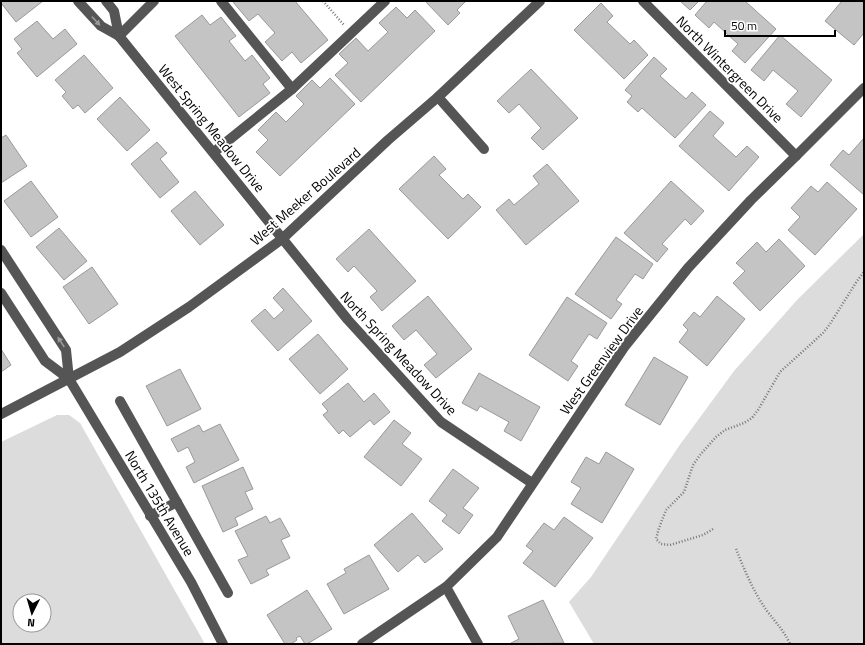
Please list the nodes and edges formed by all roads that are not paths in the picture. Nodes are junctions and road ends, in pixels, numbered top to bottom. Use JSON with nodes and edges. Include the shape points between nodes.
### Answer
{"nodes":[{"id":1,"x":78,"y":1,"type":"edge"},
{"id":2,"x":106,"y":1,"type":"edge"},
{"id":3,"x":154,"y":1,"type":"edge"},
{"id":4,"x":221,"y":1,"type":"edge"},
{"id":5,"x":385,"y":1,"type":"edge"},
{"id":6,"x":540,"y":1,"type":"edge"},
{"id":7,"x":643,"y":1,"type":"edge"},
{"id":8,"x":119,"y":36,"type":"junction"},
{"id":9,"x":864,"y":88,"type":"edge"},
{"id":10,"x":292,"y":89,"type":"junction"},
{"id":11,"x":438,"y":97,"type":"junction"},
{"id":12,"x":484,"y":149,"type":"dead end"},
{"id":13,"x":214,"y":152,"type":"junction"},
{"id":14,"x":796,"y":156,"type":"junction"},
{"id":15,"x":282,"y":239,"type":"junction"},
{"id":16,"x":1,"y":250,"type":"edge"},
{"id":17,"x":1,"y":293,"type":"edge"},
{"id":18,"x":69,"y":379,"type":"junction"},
{"id":19,"x":120,"y":402,"type":"dead end"},
{"id":20,"x":1,"y":414,"type":"edge"},
{"id":21,"x":532,"y":483,"type":"junction"},
{"id":22,"x":177,"y":502,"type":"junction"},
{"id":23,"x":150,"y":516,"type":"junction"},
{"id":24,"x":446,"y":587,"type":"junction"},
{"id":25,"x":228,"y":593,"type":"dead end"},
{"id":26,"x":223,"y":644,"type":"edge"},
{"id":27,"x":362,"y":644,"type":"edge"},
{"id":28,"x":478,"y":644,"type":"edge"}],
"edges":[{"from":1,"to":8,"type":"street","name":"West Spring Meadow Drive","one_way":true,"via":[[101,26]]},
{"from":2,"to":8,"type":"street","name":"West Spring Meadow Drive","via":[[114,11]]},
{"from":3,"to":8,"type":"street"},
{"from":4,"to":10,"type":"street"},
{"from":5,"to":10,"type":"street"},
{"from":6,"to":11,"type":"street","name":"West Meeker Boulevard"},
{"from":7,"to":14,"type":"street","name":"North Wintergreen Drive"},
{"from":8,"to":13,"type":"street","name":"West Spring Meadow Drive"},
{"from":9,"to":14,"type":"street","name":"West Greenview Drive"},
{"from":10,"to":13,"type":"street"},
{"from":11,"to":12,"type":"street"},
{"from":11,"to":15,"type":"street","name":"West Meeker Boulevard"},
{"from":13,"to":15,"type":"street","name":"West Spring Meadow Drive"},
{"from":14,"to":21,"type":"street","name":"West Greenview Drive","via":[[688,268],[625,346]]},
{"from":15,"to":18,"type":"street","name":"West Meeker Boulevard","via":[[189,307],[120,352]]},
{"from":15,"to":21,"type":"street","name":"North Spring Meadow Drive","via":[[348,320],[441,422]]},
{"from":18,"to":16,"type":"street","name":"North 135th Avenue","one_way":true,"via":[[66,350]]},
{"from":17,"to":18,"type":"street","name":"North 135th Avenue","via":[[45,361]]},
{"from":18,"to":20,"type":"street","name":"West Meeker Boulevard"},
{"from":18,"to":23,"type":"street","name":"North 135th Avenue"},
{"from":19,"to":22,"type":"street"},
{"from":21,"to":24,"type":"street","name":"West Greenview Drive","via":[[497,537]]},
{"from":22,"to":23,"type":"street"},
{"from":22,"to":25,"type":"street"},
{"from":23,"to":26,"type":"street","name":"North 135th Avenue","via":[[190,582]]},
{"from":24,"to":27,"type":"street","name":"West Greenview Drive"},
{"from":24,"to":28,"type":"street"}]}
